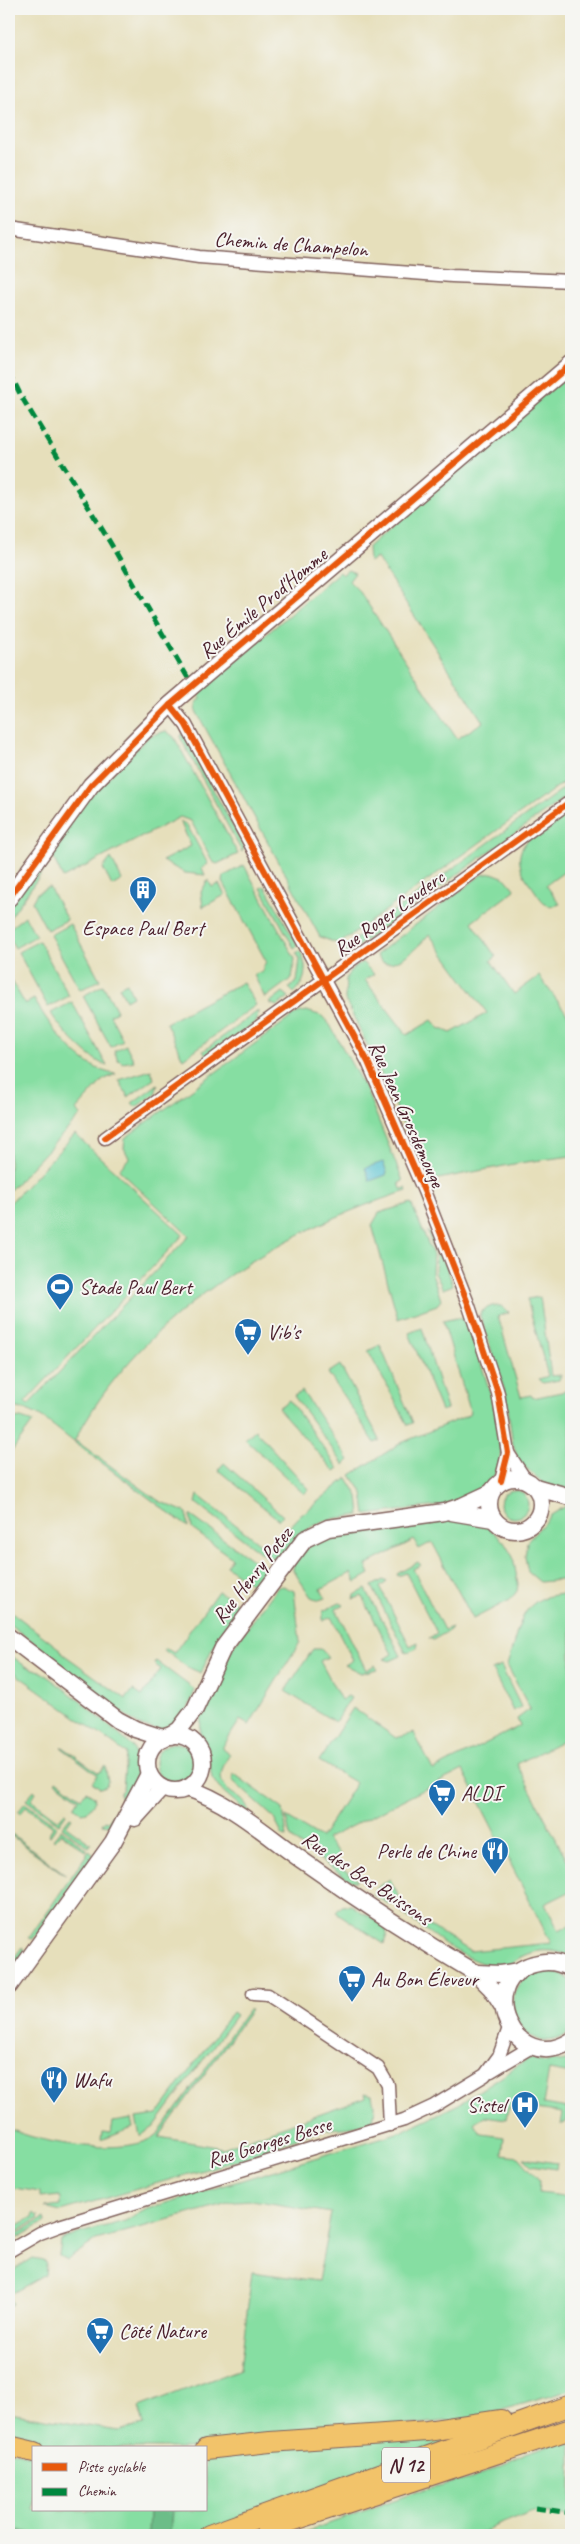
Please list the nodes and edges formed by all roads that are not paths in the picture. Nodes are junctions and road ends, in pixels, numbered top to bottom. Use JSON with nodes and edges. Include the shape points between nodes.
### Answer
{"nodes":[{"id":1,"x":9,"y":229,"type":"edge"},
{"id":2,"x":571,"y":281,"type":"edge"},
{"id":3,"x":571,"y":364,"type":"edge"},
{"id":4,"x":170,"y":705,"type":"junction"},
{"id":5,"x":571,"y":801,"type":"edge"},
{"id":6,"x":9,"y":898,"type":"edge"},
{"id":7,"x":324,"y":980,"type":"junction"},
{"id":8,"x":105,"y":1138,"type":"dead end"},
{"id":9,"x":508,"y":1453,"type":"junction"},
{"id":10,"x":530,"y":1483,"type":"junction"},
{"id":11,"x":496,"y":1487,"type":"junction"},
{"id":12,"x":570,"y":1497,"type":"edge"},
{"id":13,"x":444,"y":1512,"type":"junction"},
{"id":14,"x":539,"y":1513,"type":"junction"},
{"id":15,"x":493,"y":1519,"type":"junction"},
{"id":16,"x":9,"y":1637,"type":"edge"},
{"id":17,"x":195,"y":1709,"type":"junction"},
{"id":18,"x":118,"y":1720,"type":"junction"},
{"id":19,"x":166,"y":1737,"type":"junction"},
{"id":20,"x":194,"y":1744,"type":"junction"},
{"id":21,"x":148,"y":1767,"type":"junction"},
{"id":22,"x":201,"y":1772,"type":"junction"},
{"id":23,"x":162,"y":1788,"type":"junction"},
{"id":24,"x":187,"y":1788,"type":"junction"},
{"id":25,"x":237,"y":1812,"type":"junction"},
{"id":26,"x":113,"y":1842,"type":"junction"},
{"id":27,"x":571,"y":1970,"type":"edge"},
{"id":28,"x":520,"y":1971,"type":"junction"},
{"id":29,"x":476,"y":1973,"type":"junction"},
{"id":30,"x":9,"y":1986,"type":"edge"},
{"id":31,"x":253,"y":1994,"type":"dead end"},
{"id":32,"x":503,"y":2007,"type":"junction"},
{"id":33,"x":509,"y":2028,"type":"junction"},
{"id":34,"x":533,"y":2046,"type":"junction"},
{"id":35,"x":567,"y":2047,"type":"edge"},
{"id":36,"x":485,"y":2075,"type":"junction"},
{"id":37,"x":390,"y":2125,"type":"junction"},
{"id":38,"x":9,"y":2251,"type":"edge"},
{"id":39,"x":571,"y":2405,"type":"edge"},
{"id":40,"x":550,"y":2412,"type":"junction"},
{"id":41,"x":571,"y":2429,"type":"edge"},
{"id":42,"x":9,"y":2446,"type":"edge"},
{"id":43,"x":208,"y":2449,"type":"edge"},
{"id":44,"x":32,"y":2452,"type":"edge"},
{"id":45,"x":419,"y":2478,"type":"junction"},
{"id":46,"x":209,"y":2535,"type":"edge"},
{"id":47,"x":249,"y":2535,"type":"edge"},
{"id":48,"x":284,"y":2535,"type":"edge"}],
"edges":[{"from":1,"to":2,"type":"street","name":"Chemin de Champelon","via":[[199,256],[452,276]]},
{"from":3,"to":4,"type":"street","name":"Rue Émile Prod'Homme"},
{"from":4,"to":6,"type":"street","name":"Rue Émile Prod'Homme","via":[[91,785]]},
{"from":4,"to":7,"type":"street","name":"Rue Jean Grosdemouge","via":[[186,724]]},
{"from":5,"to":7,"type":"street","name":"Rue Roger Couderc"},
{"from":7,"to":8,"type":"street","name":"Rue Roger Couderc"},
{"from":7,"to":9,"type":"street","name":"Rue Jean Grosdemouge","via":[[368,1062],[462,1286],[496,1386]]},
{"from":9,"to":10,"type":"street"},
{"from":9,"to":11,"type":"street"},
{"from":10,"to":11,"type":"street","via":[[515,1477]]},
{"from":10,"to":12,"type":"street"},
{"from":10,"to":14,"type":"street","via":[[541,1502]]},
{"from":11,"to":13,"type":"street","via":[[467,1504]]},
{"from":11,"to":15,"type":"street","via":[[488,1506]]},
{"from":12,"to":14,"type":"street"},
{"from":13,"to":15,"type":"street","via":[[463,1512]]},
{"from":13,"to":17,"type":"street","name":"Rue Henry Potez","via":[[339,1526],[320,1530],[306,1539],[223,1648]]},
{"from":14,"to":15,"type":"street","via":[[533,1523],[515,1530],[502,1527]]},
{"from":16,"to":18,"type":"street"},
{"from":17,"to":19,"type":"street","name":"Rue Henry Potez","via":[[178,1730]]},
{"from":17,"to":20,"type":"street","name":"Rue Henry Potez"},
{"from":18,"to":19,"type":"street","via":[[135,1730]]},
{"from":18,"to":21,"type":"street","via":[[139,1743]]},
{"from":19,"to":20,"type":"street","via":[[183,1737]]},
{"from":19,"to":21,"type":"street","via":[[152,1747]]},
{"from":20,"to":22,"type":"street","via":[[202,1757]]},
{"from":21,"to":23,"type":"street","via":[[154,1782]]},
{"from":21,"to":26,"type":"street"},
{"from":22,"to":24,"type":"street"},
{"from":22,"to":25,"type":"street","name":"Rue des Bas Buissons"},
{"from":23,"to":24,"type":"street","via":[[174,1791]]},
{"from":23,"to":26,"type":"street"},
{"from":24,"to":25,"type":"street","name":"Rue des Bas Buissons","via":[[210,1796]]},
{"from":25,"to":29,"type":"street","name":"Rue des Bas Buissons","via":[[344,1890]]},
{"from":26,"to":30,"type":"street"},
{"from":27,"to":28,"type":"street","name":"Rue des Bas Buissons","via":[[561,1964],[547,1962],[532,1964]]},
{"from":28,"to":29,"type":"street","name":"Rue des Bas Buissons"},
{"from":28,"to":32,"type":"street","via":[[507,1987]]},
{"from":29,"to":32,"type":"street","name":"Rue des Bas Buissons"},
{"from":31,"to":37,"type":"street","via":[[280,2002],[378,2068],[388,2085]]},
{"from":32,"to":33,"type":"street"},
{"from":33,"to":34,"type":"street","via":[[519,2039]]},
{"from":33,"to":36,"type":"street","name":"Rue Georges Besse","via":[[499,2056]]},
{"from":34,"to":35,"type":"street","via":[[546,2049]]},
{"from":34,"to":36,"type":"street"},
{"from":36,"to":37,"type":"street","name":"Rue Georges Besse","via":[[434,2106]]},
{"from":37,"to":38,"type":"street","name":"Rue Georges Besse","via":[[58,2226]]},
{"from":39,"to":40,"type":"main road","number":"N 12"},
{"from":40,"to":43,"type":"main road","via":[[428,2431]]},
{"from":40,"to":46,"type":"main road","number":"N 12"},
{"from":41,"to":45,"type":"main road","number":"N 12"},
{"from":42,"to":44,"type":"main road"},
{"from":45,"to":47,"type":"main road","number":"N 12"},
{"from":45,"to":48,"type":"main road"}]}
